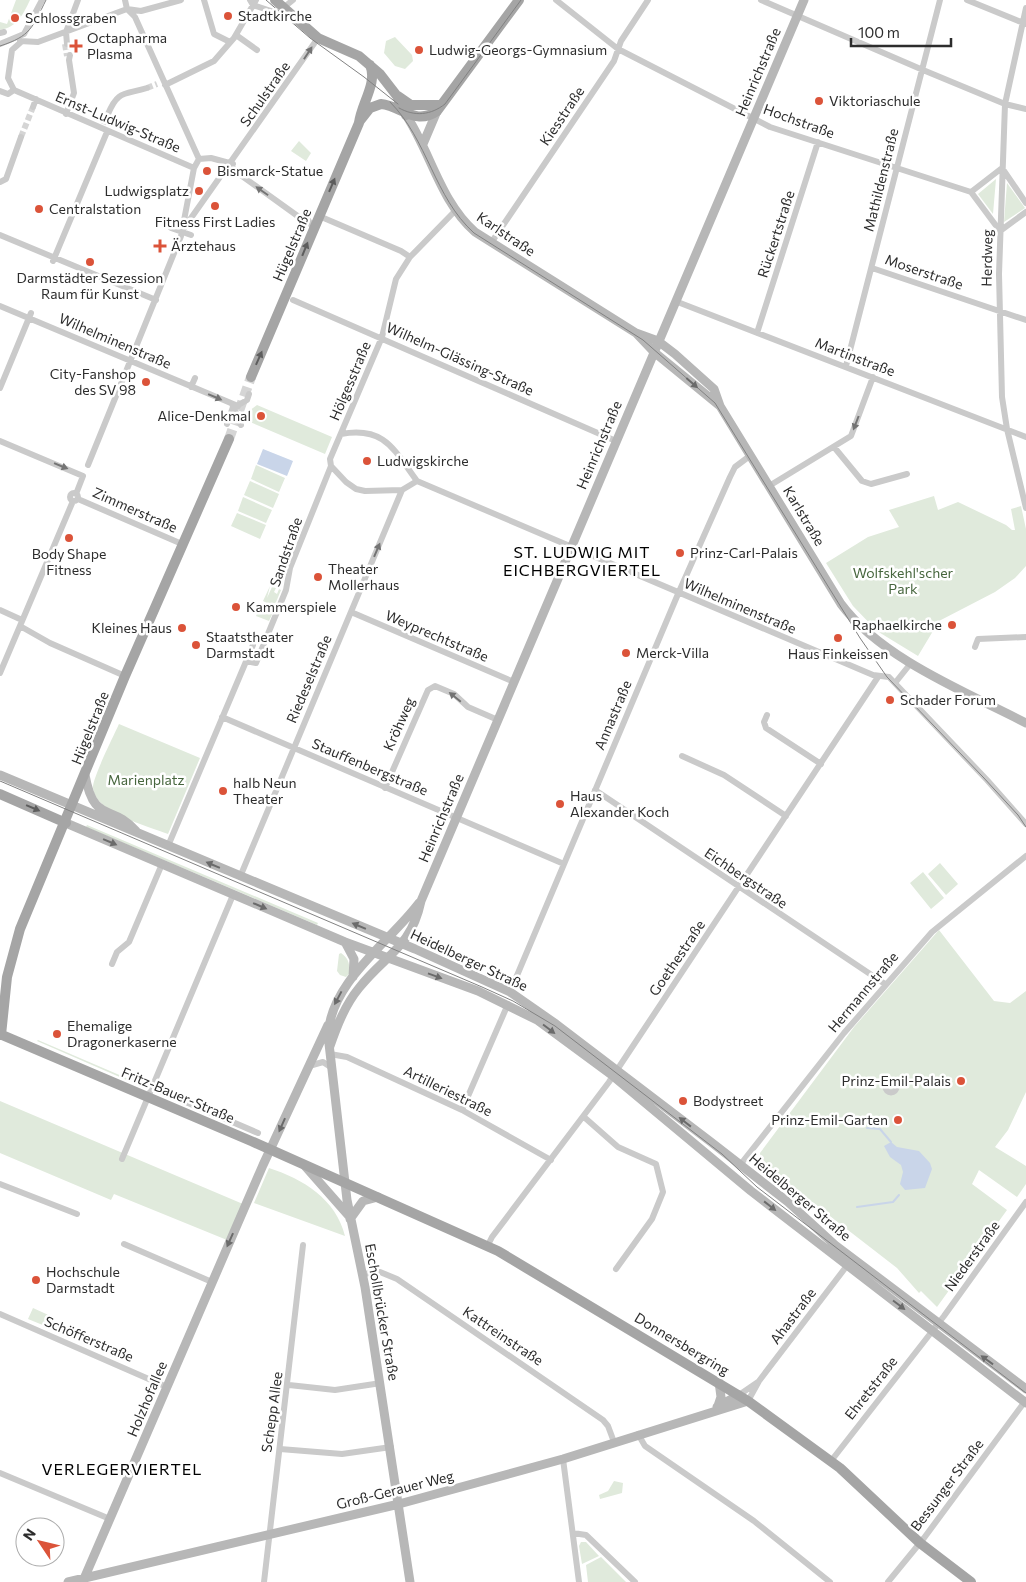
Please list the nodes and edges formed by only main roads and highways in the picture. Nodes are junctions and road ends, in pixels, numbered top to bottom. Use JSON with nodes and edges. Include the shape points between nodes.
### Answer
{"nodes":[{"id":1,"x":275,"y":0,"type":"edge"},
{"id":2,"x":518,"y":0,"type":"edge"},
{"id":3,"x":804,"y":0,"type":"edge"},
{"id":4,"x":370,"y":65,"type":"junction"},
{"id":5,"x":397,"y":96,"type":"junction"},
{"id":6,"x":439,"y":108,"type":"junction"},
{"id":7,"x":406,"y":115,"type":"junction"},
{"id":8,"x":358,"y":123,"type":"junction"},
{"id":9,"x":422,"y":144,"type":"junction"},
{"id":10,"x":636,"y":333,"type":"junction"},
{"id":11,"x":658,"y":341,"type":"junction"},
{"id":12,"x":654,"y":352,"type":"junction"},
{"id":13,"x":251,"y":377,"type":"tunnel mouth"},
{"id":14,"x":720,"y":406,"type":"junction"},
{"id":15,"x":229,"y":439,"type":"tunnel mouth"},
{"id":16,"x":1026,"y":723,"type":"edge"},
{"id":17,"x":0,"y":775,"type":"edge"},
{"id":18,"x":85,"y":775,"type":"junction"},
{"id":19,"x":0,"y":794,"type":"edge"},
{"id":20,"x":73,"y":806,"type":"junction"},
{"id":21,"x":66,"y":823,"type":"junction"},
{"id":22,"x":138,"y":833,"type":"junction"},
{"id":23,"x":421,"y":901,"type":"junction"},
{"id":24,"x":388,"y":938,"type":"junction"},
{"id":25,"x":345,"y":942,"type":"junction"},
{"id":26,"x":403,"y":944,"type":"junction"},
{"id":27,"x":375,"y":954,"type":"junction"},
{"id":28,"x":389,"y":959,"type":"junction"},
{"id":29,"x":4,"y":976,"type":"edge"},
{"id":30,"x":353,"y":977,"type":"junction"},
{"id":31,"x":329,"y":1023,"type":"junction"},
{"id":32,"x":0,"y":1036,"type":"edge"},
{"id":33,"x":330,"y":1050,"type":"junction"},
{"id":34,"x":615,"y":1073,"type":"junction"},
{"id":35,"x":270,"y":1150,"type":"junction"},
{"id":36,"x":303,"y":1164,"type":"junction"},
{"id":37,"x":740,"y":1165,"type":"junction"},
{"id":38,"x":732,"y":1175,"type":"junction"},
{"id":39,"x":345,"y":1182,"type":"junction"},
{"id":40,"x":378,"y":1197,"type":"junction"},
{"id":41,"x":350,"y":1219,"type":"junction"},
{"id":42,"x":850,"y":1262,"type":"junction"},
{"id":43,"x":935,"y":1327,"type":"junction"},
{"id":44,"x":719,"y":1382,"type":"junction"},
{"id":45,"x":1026,"y":1389,"type":"edge"},
{"id":46,"x":739,"y":1395,"type":"junction"},
{"id":47,"x":748,"y":1401,"type":"junction"},
{"id":48,"x":1025,"y":1402,"type":"edge"},
{"id":49,"x":718,"y":1406,"type":"junction"},
{"id":50,"x":708,"y":1413,"type":"junction"},
{"id":51,"x":399,"y":1504,"type":"junction"},
{"id":52,"x":84,"y":1580,"type":"edge"},
{"id":53,"x":68,"y":1582,"type":"edge"},
{"id":54,"x":410,"y":1582,"type":"edge"},
{"id":55,"x":971,"y":1582,"type":"edge"}],
"edges":[{"from":1,"to":4,"type":"main road","name":"Karlstraße","via":[[318,38],[359,56]]},
{"from":2,"to":6,"type":"main road"},
{"from":3,"to":11,"type":"main road","name":"Heinrichstraße"},
{"from":4,"to":5,"type":"main road","name":"Karlstraße"},
{"from":4,"to":8,"type":"main road","name":"Hügelstraße","via":[[372,82]]},
{"from":5,"to":6,"type":"main road","via":[[411,105]]},
{"from":5,"to":7,"type":"main road","name":"Karlstraße"},
{"from":6,"to":7,"type":"main road","via":[[421,117]]},
{"from":6,"to":9,"type":"main road"},
{"from":7,"to":8,"type":"main road","name":"Hügelstraße","via":[[381,104],[370,108]]},
{"from":7,"to":9,"type":"main road","name":"Karlstraße"},
{"from":13,"to":8,"type":"main road","name":"Hügelstraße","one_way":true},
{"from":9,"to":10,"type":"main road","name":"Karlstraße","via":[[455,211],[475,232]]},
{"from":10,"to":11,"type":"main road","name":"Karlstraße"},
{"from":10,"to":12,"type":"main road","name":"Karlstraße"},
{"from":11,"to":12,"type":"main road","name":"Heinrichstraße"},
{"from":11,"to":14,"type":"main road","name":"Karlstraße","via":[[714,389]]},
{"from":12,"to":14,"type":"main road","name":"Karlstraße","one_way":true},
{"from":12,"to":23,"type":"main road","name":"Heinrichstraße"},
{"from":14,"to":16,"type":"main road","name":"Karlstraße","via":[[849,614],[873,639],[911,663]]},
{"from":15,"to":18,"type":"main road","name":"Hügelstraße"},
{"from":17,"to":20,"type":"main road","name":"Heidelberger Straße"},
{"from":18,"to":20,"type":"main road","name":"Hügelstraße"},
{"from":18,"to":22,"type":"main road","via":[[88,791],[99,809],[129,823]]},
{"from":19,"to":21,"type":"main road","one_way":true},
{"from":20,"to":21,"type":"main road","name":"Hügelstraße"},
{"from":20,"to":22,"type":"main road","name":"Heidelberger Straße"},
{"from":21,"to":25,"type":"main road","name":"Heidelberger Straße","one_way":true},
{"from":21,"to":29,"type":"main road","name":"Hügelstraße","via":[[20,929]]},
{"from":24,"to":22,"type":"main road","name":"Heidelberger Straße","one_way":true},
{"from":23,"to":24,"type":"main road","name":"Heinrichstraße"},
{"from":23,"to":26,"type":"main road","name":"Heinrichstraße","via":[[417,918]]},
{"from":24,"to":26,"type":"main road","name":"Heidelberger Straße"},
{"from":24,"to":27,"type":"main road","name":"Heinrichstraße"},
{"from":25,"to":27,"type":"main road","name":"Heidelberger Straße"},
{"from":25,"to":30,"type":"main road","via":[[354,959]]},
{"from":26,"to":28,"type":"main road","name":"Heinrichstraße"},
{"from":26,"to":34,"type":"main road","name":"Heidelberger Straße","via":[[510,992],[535,1008]]},
{"from":27,"to":28,"type":"main road","name":"Heidelberger Straße"},
{"from":27,"to":30,"type":"main road","name":"Eschollbrücker Straße"},
{"from":28,"to":33,"type":"main road","via":[[351,998]]},
{"from":28,"to":34,"type":"main road","name":"Heidelberger Straße","one_way":true,"via":[[508,1004]]},
{"from":29,"to":32,"type":"main road","name":"Hügelstraße"},
{"from":30,"to":31,"type":"main road","name":"Eschollbrücker Straße","one_way":true,"via":[[334,1005]]},
{"from":31,"to":33,"type":"main road","name":"Eschollbrücker Straße"},
{"from":31,"to":35,"type":"main road","name":"Holzhofallee","one_way":true},
{"from":32,"to":35,"type":"main road","name":"Fritz-Bauer-Straße","via":[[149,1092]]},
{"from":33,"to":39,"type":"main road","name":"Eschollbrücker Straße"},
{"from":37,"to":34,"type":"main road","name":"Heidelberger Straße","one_way":true},
{"from":34,"to":38,"type":"main road","name":"Heidelberger Straße"},
{"from":35,"to":36,"type":"main road","name":"Fritz-Bauer-Straße"},
{"from":35,"to":52,"type":"main road","name":"Holzhofallee","one_way":true},
{"from":36,"to":39,"type":"main road","name":"Fritz-Bauer-Straße"},
{"from":36,"to":41,"type":"main road","via":[[334,1196]]},
{"from":37,"to":38,"type":"main road"},
{"from":37,"to":42,"type":"main road","name":"Heidelberger Straße","via":[[788,1202]]},
{"from":38,"to":42,"type":"main road","name":"Heidelberger Straße","one_way":true},
{"from":39,"to":40,"type":"main road","name":"Donnersbergring"},
{"from":39,"to":41,"type":"main road","name":"Eschollbrücker Straße"},
{"from":40,"to":41,"type":"main road","via":[[363,1201]]},
{"from":40,"to":44,"type":"main road","name":"Donnersbergring","via":[[488,1245]]},
{"from":41,"to":51,"type":"main road","name":"Eschollbrücker Straße","via":[[381,1383]]},
{"from":42,"to":43,"type":"main road","name":"Heidelberger Straße"},
{"from":45,"to":43,"type":"main road","name":"Heidelberger Straße","one_way":true},
{"from":43,"to":48,"type":"main road","name":"Heidelberger Straße"},
{"from":44,"to":46,"type":"main road","name":"Donnersbergring"},
{"from":44,"to":49,"type":"main road","via":[[721,1396]]},
{"from":46,"to":47,"type":"main road","name":"Donnersbergring"},
{"from":46,"to":49,"type":"main road","name":"Groß-Gerauer Weg"},
{"from":47,"to":50,"type":"main road","name":"Groß-Gerauer Weg"},
{"from":47,"to":55,"type":"main road","name":"Donnersbergring","via":[[831,1461],[920,1543]]},
{"from":49,"to":50,"type":"main road","name":"Groß-Gerauer Weg"},
{"from":50,"to":51,"type":"main road","name":"Groß-Gerauer Weg","via":[[563,1459]]},
{"from":51,"to":52,"type":"main road","name":"Groß-Gerauer Weg"},
{"from":51,"to":54,"type":"main road","name":"Eschollbrücker Straße"},
{"from":52,"to":53,"type":"main road","name":"Groß-Gerauer Weg"}]}
